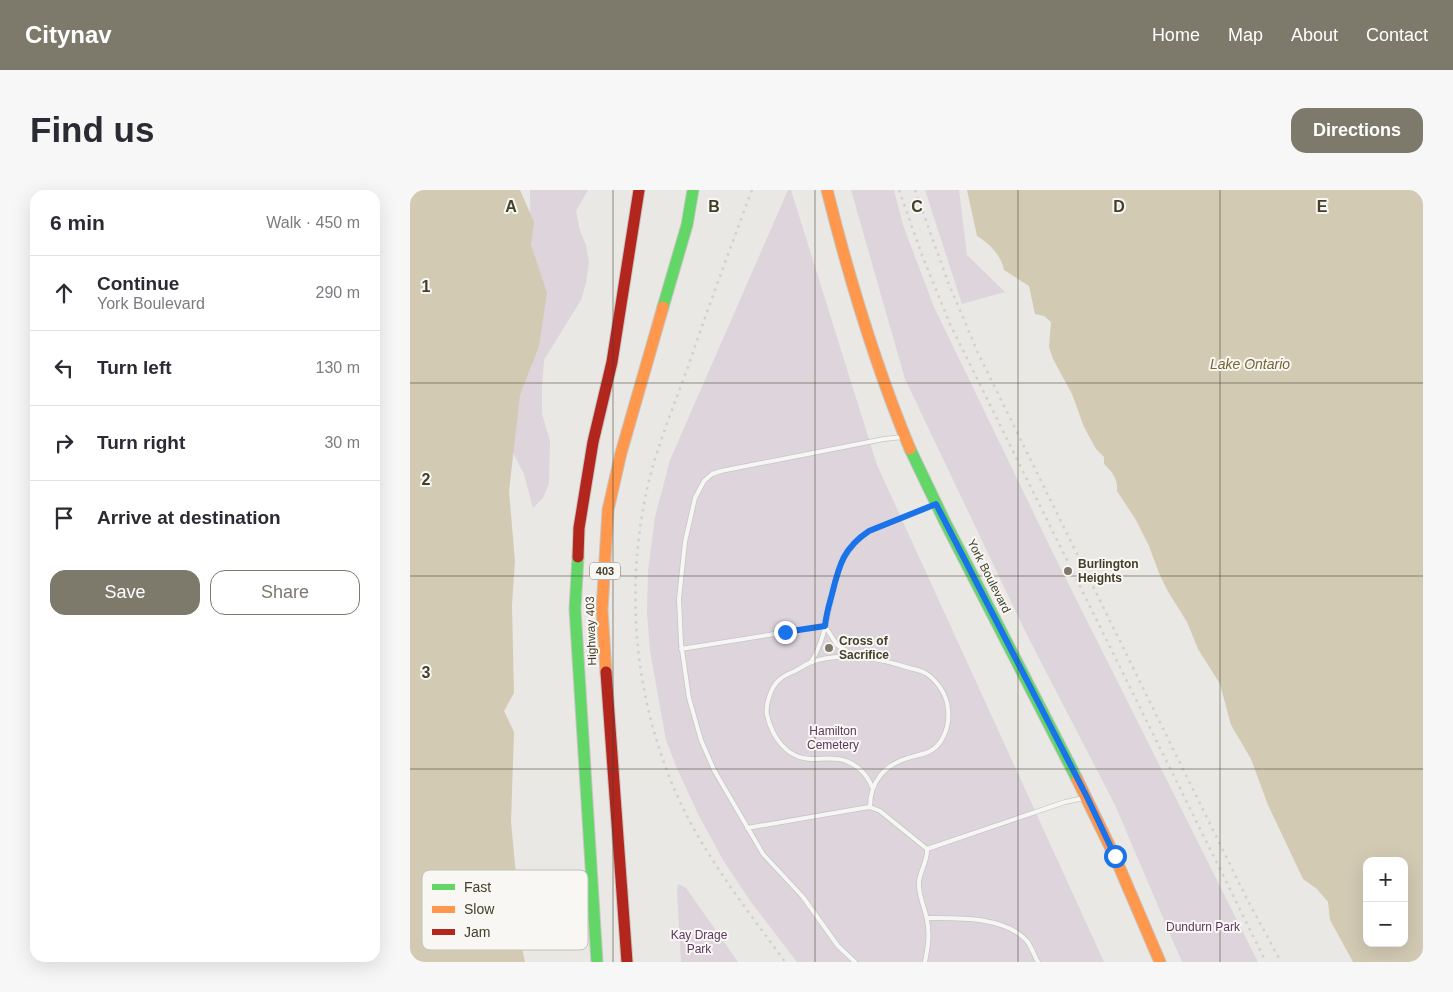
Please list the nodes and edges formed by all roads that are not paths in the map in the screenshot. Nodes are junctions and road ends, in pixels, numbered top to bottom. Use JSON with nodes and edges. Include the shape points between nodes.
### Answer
{"nodes":[{"id":1,"x":639,"y":190,"type":"edge"},
{"id":2,"x":693,"y":190,"type":"edge"},
{"id":3,"x":827,"y":190,"type":"edge"},
{"id":4,"x":906,"y":437,"type":"junction"},
{"id":5,"x":936,"y":504,"type":"junction"},
{"id":6,"x":825,"y":626,"type":"junction"},
{"id":7,"x":682,"y":649,"type":"junction"},
{"id":8,"x":860,"y":658,"type":"junction"},
{"id":9,"x":811,"y":662,"type":"junction"},
{"id":10,"x":872,"y":787,"type":"junction"},
{"id":11,"x":1087,"y":797,"type":"junction"},
{"id":12,"x":870,"y":807,"type":"junction"},
{"id":13,"x":747,"y":828,"type":"junction"},
{"id":14,"x":927,"y":849,"type":"junction"},
{"id":15,"x":927,"y":918,"type":"junction"},
{"id":16,"x":597,"y":962,"type":"edge"},
{"id":17,"x":627,"y":962,"type":"edge"},
{"id":18,"x":855,"y":962,"type":"edge"},
{"id":19,"x":925,"y":962,"type":"edge"},
{"id":20,"x":1038,"y":962,"type":"edge"},
{"id":21,"x":1160,"y":962,"type":"edge"}],
"edges":[{"from":1,"to":16,"type":"main road","name":"Highway 403","number":"403","via":[[612,362],[593,442],[578,528],[575,609]]},
{"from":2,"to":17,"type":"main road","name":"Highway 403","number":"403","via":[[687,225],[608,510],[602,610]]},
{"from":3,"to":4,"type":"main road","name":"York Boulevard","via":[[862,319]]},
{"from":4,"to":5,"type":"main road","name":"York Boulevard"},
{"from":4,"to":7,"type":"lane","via":[[721,471],[704,481],[695,498],[685,542],[679,599]]},
{"from":5,"to":6,"type":"lane","via":[[869,531],[847,550],[839,565]]},
{"from":5,"to":11,"type":"main road","name":"York Boulevard"},
{"from":6,"to":7,"type":"lane"},
{"from":6,"to":8,"type":"lane","via":[[837,645]]},
{"from":6,"to":9,"type":"lane"},
{"from":7,"to":13,"type":"lane","via":[[689,698],[701,740]]},
{"from":8,"to":9,"type":"lane"},
{"from":8,"to":10,"type":"lane","via":[[891,662],[926,673],[942,690],[948,708],[948,728],[939,744],[928,753],[893,764],[878,776]]},
{"from":9,"to":10,"type":"lane","via":[[786,675],[773,688],[766,711],[770,729],[780,744],[795,755],[846,761],[861,770]]},
{"from":10,"to":12,"type":"lane"},
{"from":11,"to":14,"type":"lane"},
{"from":11,"to":21,"type":"main road","name":"York Boulevard"},
{"from":12,"to":13,"type":"lane"},
{"from":12,"to":14,"type":"lane","via":[[880,811]]},
{"from":13,"to":18,"type":"lane","via":[[763,854],[803,897],[838,946]]},
{"from":14,"to":15,"type":"lane","via":[[919,883]]},
{"from":15,"to":19,"type":"lane","via":[[930,940]]},
{"from":15,"to":20,"type":"lane","via":[[967,918],[1003,926],[1025,939]]}]}
